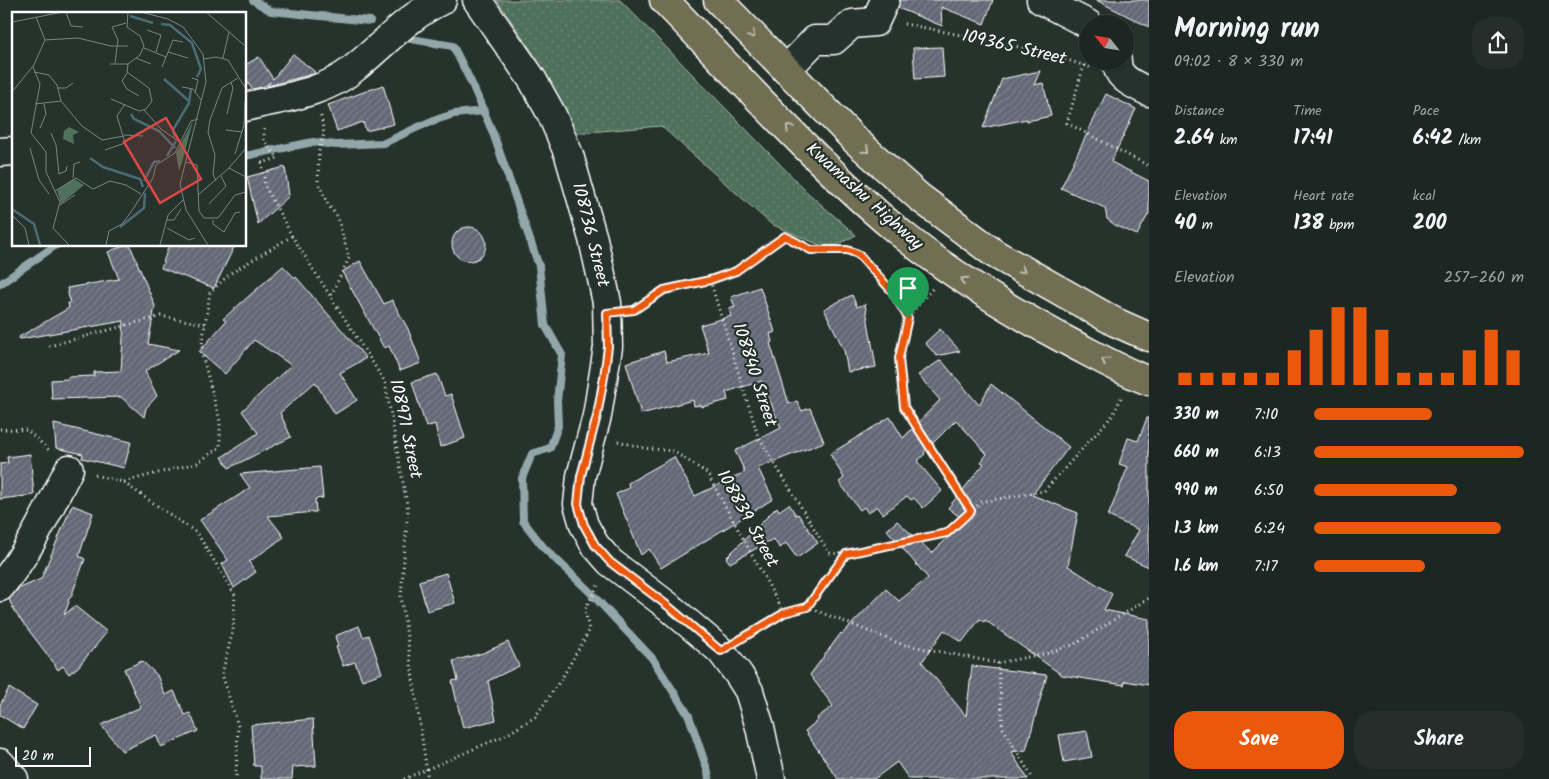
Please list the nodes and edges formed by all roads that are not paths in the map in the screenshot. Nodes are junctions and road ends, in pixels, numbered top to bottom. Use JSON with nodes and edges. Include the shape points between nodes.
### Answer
{"nodes":[{"id":1,"x":442,"y":0,"type":"edge"},
{"id":2,"x":477,"y":0,"type":"edge"},
{"id":3,"x":664,"y":0,"type":"edge"},
{"id":4,"x":718,"y":0,"type":"edge"},
{"id":5,"x":1041,"y":0,"type":"edge"},
{"id":6,"x":880,"y":11,"type":"edge"},
{"id":7,"x":1079,"y":19,"type":"edge"},
{"id":8,"x":786,"y":70,"type":"junction"},
{"id":9,"x":1120,"y":70,"type":"edge"},
{"id":10,"x":1149,"y":92,"type":"edge"},
{"id":11,"x":246,"y":107,"type":"edge"},
{"id":12,"x":1149,"y":337,"type":"edge"},
{"id":13,"x":1141,"y":378,"type":"edge"},
{"id":14,"x":69,"y":469,"type":"road end"},
{"id":15,"x":0,"y":587,"type":"edge"},
{"id":16,"x":0,"y":763,"type":"edge"},
{"id":17,"x":14,"y":779,"type":"edge"},
{"id":18,"x":771,"y":779,"type":"edge"}],
"edges":[{"from":1,"to":11,"type":"street","via":[[393,34],[352,71],[332,82],[308,92]]},
{"from":2,"to":18,"type":"street","name":"108736 Street","via":[[532,79],[552,115],[569,155],[593,239],[606,303],[608,347],[597,416],[581,476],[578,504],[584,525],[610,562],[721,651],[739,675],[749,691]]},
{"from":13,"to":3,"type":"main road","name":"Kwamashu Highway","one_way":true,"via":[[996,301],[894,227],[819,159]]},
{"from":4,"to":8,"type":"main road","name":"Kwamashu Highway","one_way":true},
{"from":5,"to":7,"type":"street"},
{"from":6,"to":8,"type":"street","via":[[852,24],[834,40],[815,40]]},
{"from":8,"to":12,"type":"main road","name":"Kwamashu Highway","one_way":true,"via":[[919,197],[995,254],[1114,322]]},
{"from":9,"to":10,"type":"street"},
{"from":14,"to":15,"type":"street","via":[[37,534]]},
{"from":16,"to":17,"type":"street"}]}
